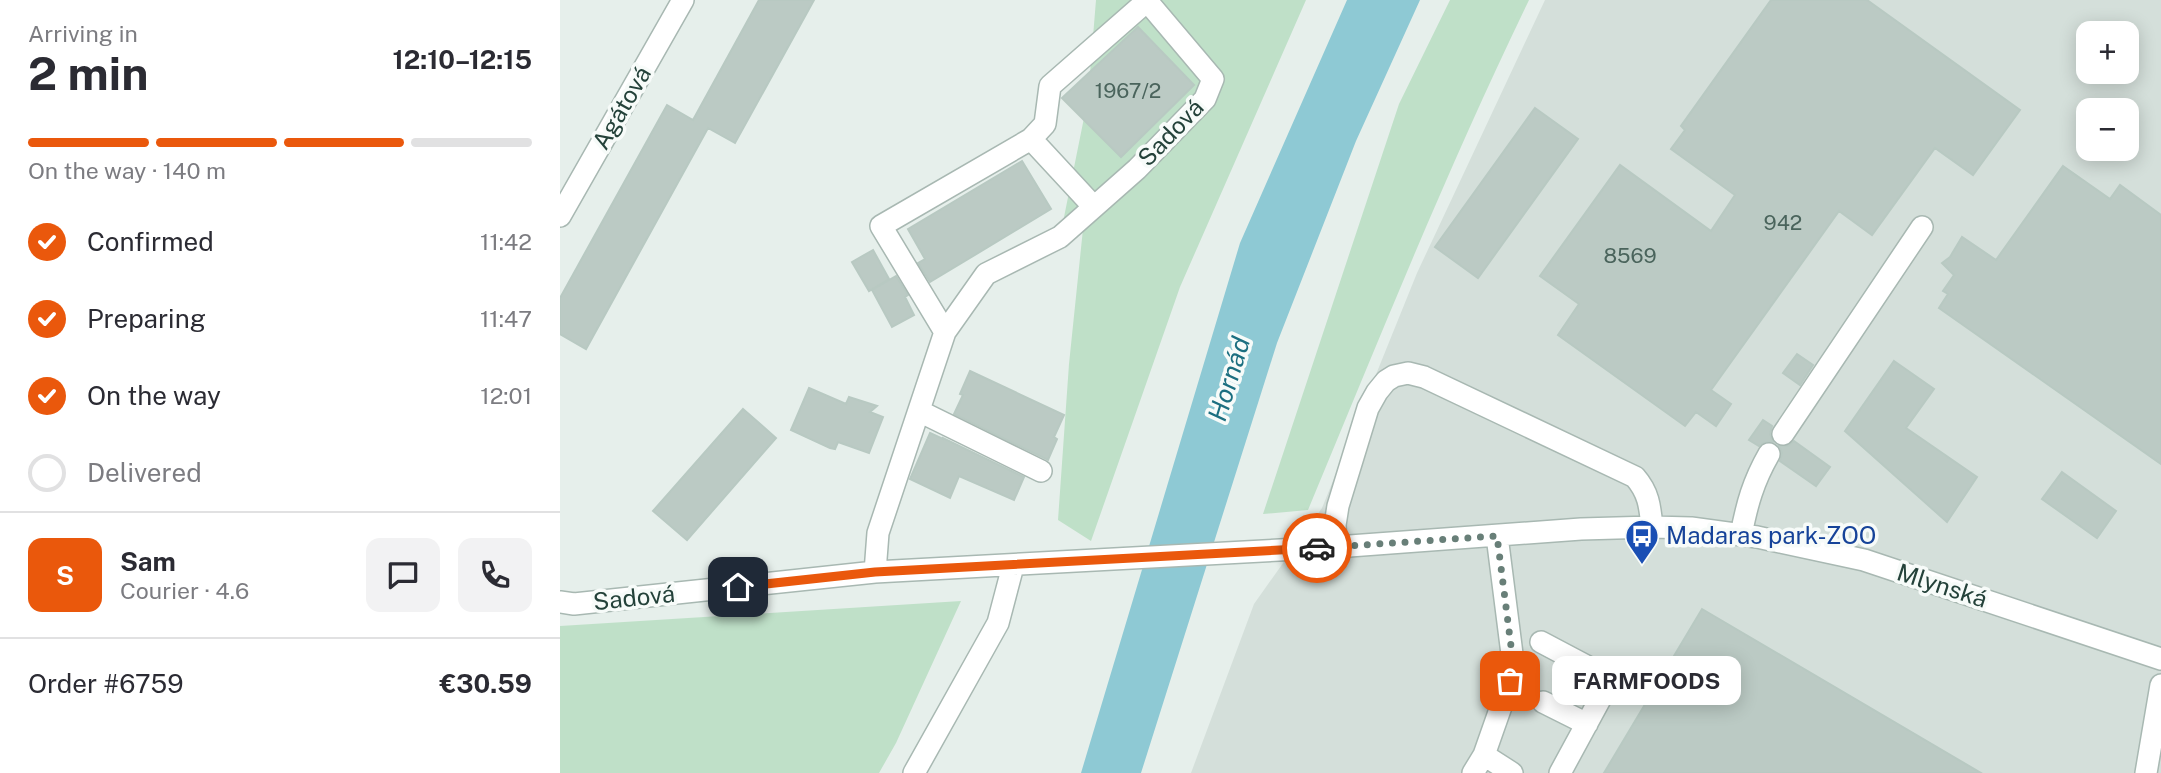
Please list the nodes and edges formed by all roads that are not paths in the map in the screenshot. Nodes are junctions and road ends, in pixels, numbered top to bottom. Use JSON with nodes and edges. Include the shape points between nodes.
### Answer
{"nodes":[{"id":1,"x":677,"y":3,"type":"edge"},
{"id":2,"x":1031,"y":139,"type":"junction"},
{"id":3,"x":1094,"y":207,"type":"junction"},
{"id":4,"x":560,"y":216,"type":"edge"},
{"id":5,"x":1922,"y":227,"type":"dead end"},
{"id":6,"x":945,"y":332,"type":"junction"},
{"id":7,"x":919,"y":411,"type":"junction"},
{"id":8,"x":1783,"y":434,"type":"dead end"},
{"id":9,"x":1769,"y":454,"type":"dead end"},
{"id":10,"x":1041,"y":471,"type":"dead end"},
{"id":11,"x":1652,"y":527,"type":"junction"},
{"id":12,"x":1741,"y":535,"type":"junction"},
{"id":13,"x":1497,"y":536,"type":"junction"},
{"id":14,"x":1336,"y":547,"type":"junction"},
{"id":15,"x":1091,"y":561,"type":"joint"},
{"id":16,"x":1013,"y":566,"type":"junction"},
{"id":17,"x":875,"y":572,"type":"junction"},
{"id":18,"x":560,"y":602,"type":"edge"},
{"id":19,"x":1541,"y":642,"type":"dead end"},
{"id":20,"x":2161,"y":659,"type":"edge"},
{"id":21,"x":2161,"y":685,"type":"edge"},
{"id":22,"x":1543,"y":702,"type":"dead end"},
{"id":23,"x":1587,"y":724,"type":"junction"},
{"id":24,"x":1478,"y":764,"type":"edge"},
{"id":25,"x":914,"y":773,"type":"edge"},
{"id":26,"x":1512,"y":773,"type":"edge"},
{"id":27,"x":1560,"y":773,"type":"edge"},
{"id":28,"x":2146,"y":773,"type":"edge"}],
"edges":[{"from":1,"to":4,"type":"street","name":"Agátová"},
{"from":2,"to":3,"type":"street"},
{"from":2,"to":3,"type":"street","name":"Sadová","via":[[1045,124],[1050,86],[1147,1],[1213,79],[1205,99]]},
{"from":2,"to":6,"type":"street","via":[[881,226]]},
{"from":3,"to":6,"type":"street","name":"Sadová","via":[[1060,237],[986,274]]},
{"from":5,"to":8,"type":"street"},
{"from":6,"to":7,"type":"street","name":"Sadová"},
{"from":7,"to":10,"type":"street"},
{"from":7,"to":17,"type":"street","name":"Sadová","via":[[878,533]]},
{"from":9,"to":12,"type":"street","via":[[1756,476]]},
{"from":11,"to":12,"type":"street","name":"Mlynská"},
{"from":11,"to":13,"type":"street","name":"Mlynská"},
{"from":11,"to":14,"type":"street","via":[[1650,503],[1635,477],[1408,373],[1394,376],[1368,408],[1338,506]]},
{"from":12,"to":20,"type":"street","name":"Mlynská","via":[[1864,561]]},
{"from":13,"to":14,"type":"street","name":"Mlynská"},
{"from":13,"to":24,"type":"street","via":[[1512,654],[1510,681]]},
{"from":14,"to":15,"type":"street","name":"Mlynská"},
{"from":15,"to":16,"type":"street","name":"Sadová"},
{"from":16,"to":17,"type":"street","name":"Sadová"},
{"from":16,"to":25,"type":"street","via":[[998,623]]},
{"from":17,"to":18,"type":"street","name":"Sadová"},
{"from":19,"to":23,"type":"street","via":[[1611,679]]},
{"from":21,"to":28,"type":"street"},
{"from":22,"to":23,"type":"street"},
{"from":23,"to":27,"type":"street"},
{"from":24,"to":26,"type":"street"}]}
